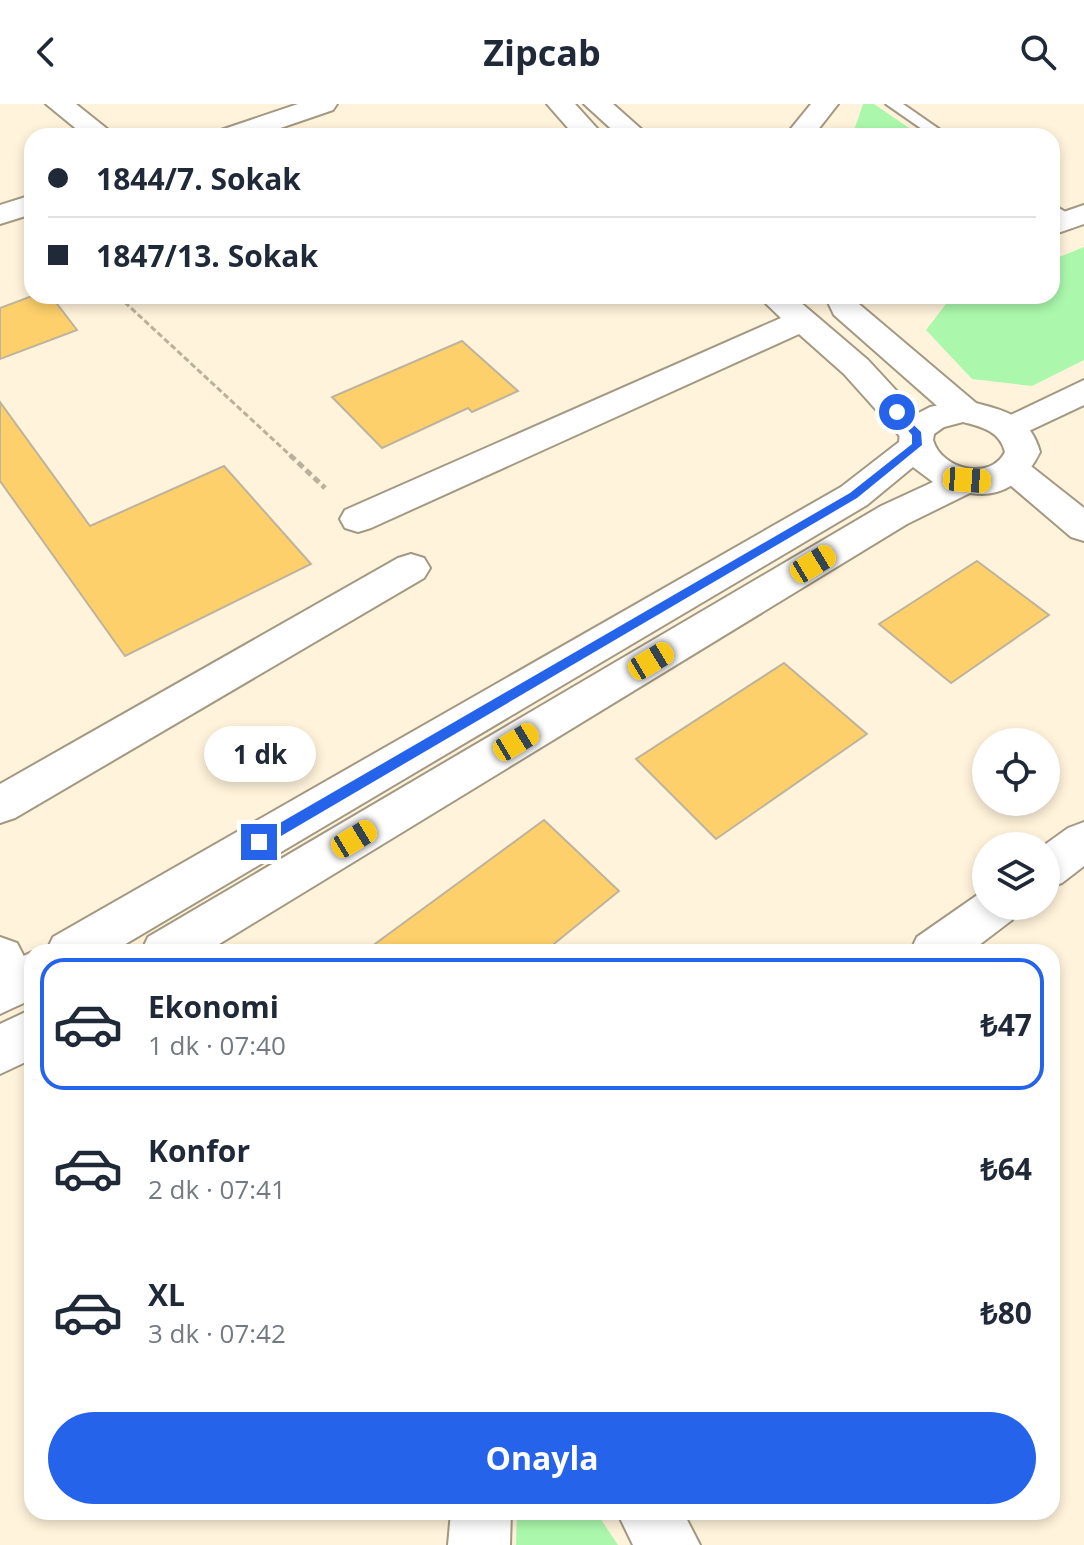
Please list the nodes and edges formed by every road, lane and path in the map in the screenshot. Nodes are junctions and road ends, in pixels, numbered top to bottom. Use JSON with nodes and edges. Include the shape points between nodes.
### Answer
{"nodes":[{"id":1,"x":59,"y":104,"type":"edge"},
{"id":2,"x":324,"y":104,"type":"edge"},
{"id":3,"x":560,"y":104,"type":"edge"},
{"id":4,"x":597,"y":104,"type":"edge"},
{"id":5,"x":826,"y":104,"type":"edge"},
{"id":6,"x":893,"y":104,"type":"edge"},
{"id":7,"x":91,"y":128,"type":"edge"},
{"id":8,"x":254,"y":128,"type":"edge"},
{"id":9,"x":582,"y":128,"type":"edge"},
{"id":10,"x":626,"y":128,"type":"edge"},
{"id":11,"x":806,"y":128,"type":"edge"},
{"id":12,"x":822,"y":128,"type":"edge"},
{"id":13,"x":930,"y":128,"type":"edge"},
{"id":14,"x":24,"y":207,"type":"edge"},
{"id":15,"x":0,"y":215,"type":"edge"},
{"id":16,"x":127,"y":304,"type":"edge"},
{"id":17,"x":783,"y":304,"type":"edge"},
{"id":18,"x":844,"y":304,"type":"edge"},
{"id":19,"x":801,"y":321,"type":"junction"},
{"id":20,"x":1084,"y":391,"type":"edge"},
{"id":21,"x":964,"y":411,"type":"junction"},
{"id":22,"x":1012,"y":428,"type":"junction"},
{"id":23,"x":917,"y":440,"type":"junction"},
{"id":24,"x":1015,"y":471,"type":"junction"},
{"id":25,"x":967,"y":480,"type":"junction"},
{"id":26,"x":358,"y":519,"type":"joint"},
{"id":27,"x":1084,"y":528,"type":"edge"},
{"id":28,"x":411,"y":568,"type":"dead end"},
{"id":29,"x":0,"y":805,"type":"edge"},
{"id":30,"x":1084,"y":841,"type":"edge"},
{"id":31,"x":1060,"y":859,"type":"edge"},
{"id":32,"x":977,"y":920,"type":"edge"},
{"id":33,"x":84,"y":944,"type":"edge"},
{"id":34,"x":178,"y":944,"type":"edge"},
{"id":35,"x":945,"y":944,"type":"edge"},
{"id":36,"x":24,"y":1037,"type":"edge"},
{"id":37,"x":0,"y":1051,"type":"edge"},
{"id":38,"x":481,"y":1520,"type":"edge"},
{"id":39,"x":652,"y":1520,"type":"edge"},
{"id":40,"x":479,"y":1545,"type":"edge"},
{"id":41,"x":669,"y":1545,"type":"edge"}],
"edges":[{"from":1,"to":7,"type":"street"},
{"from":2,"to":8,"type":"street"},
{"from":3,"to":9,"type":"street"},
{"from":4,"to":10,"type":"street"},
{"from":5,"to":11,"type":"street"},
{"from":5,"to":12,"type":"street"},
{"from":6,"to":13,"type":"lane"},
{"from":14,"to":15,"type":"street"},
{"from":16,"to":26,"type":"path"},
{"from":17,"to":19,"type":"street"},
{"from":18,"to":21,"type":"street"},
{"from":19,"to":23,"type":"street","via":[[856,367]]},
{"from":19,"to":26,"type":"street"},
{"from":20,"to":22,"type":"street"},
{"from":21,"to":22,"type":"street"},
{"from":21,"to":23,"type":"street","via":[[933,416],[922,424]]},
{"from":22,"to":24,"type":"street","via":[[1025,451]]},
{"from":23,"to":25,"type":"street","via":[[934,467]]},
{"from":23,"to":33,"type":"street","via":[[854,496]]},
{"from":24,"to":25,"type":"street","via":[[1002,478]]},
{"from":24,"to":27,"type":"street"},
{"from":25,"to":34,"type":"street","via":[[880,523]]},
{"from":28,"to":29,"type":"street"},
{"from":30,"to":31,"type":"street"},
{"from":32,"to":35,"type":"street"},
{"from":36,"to":37,"type":"street"},
{"from":38,"to":40,"type":"street"},
{"from":39,"to":41,"type":"street"}]}
